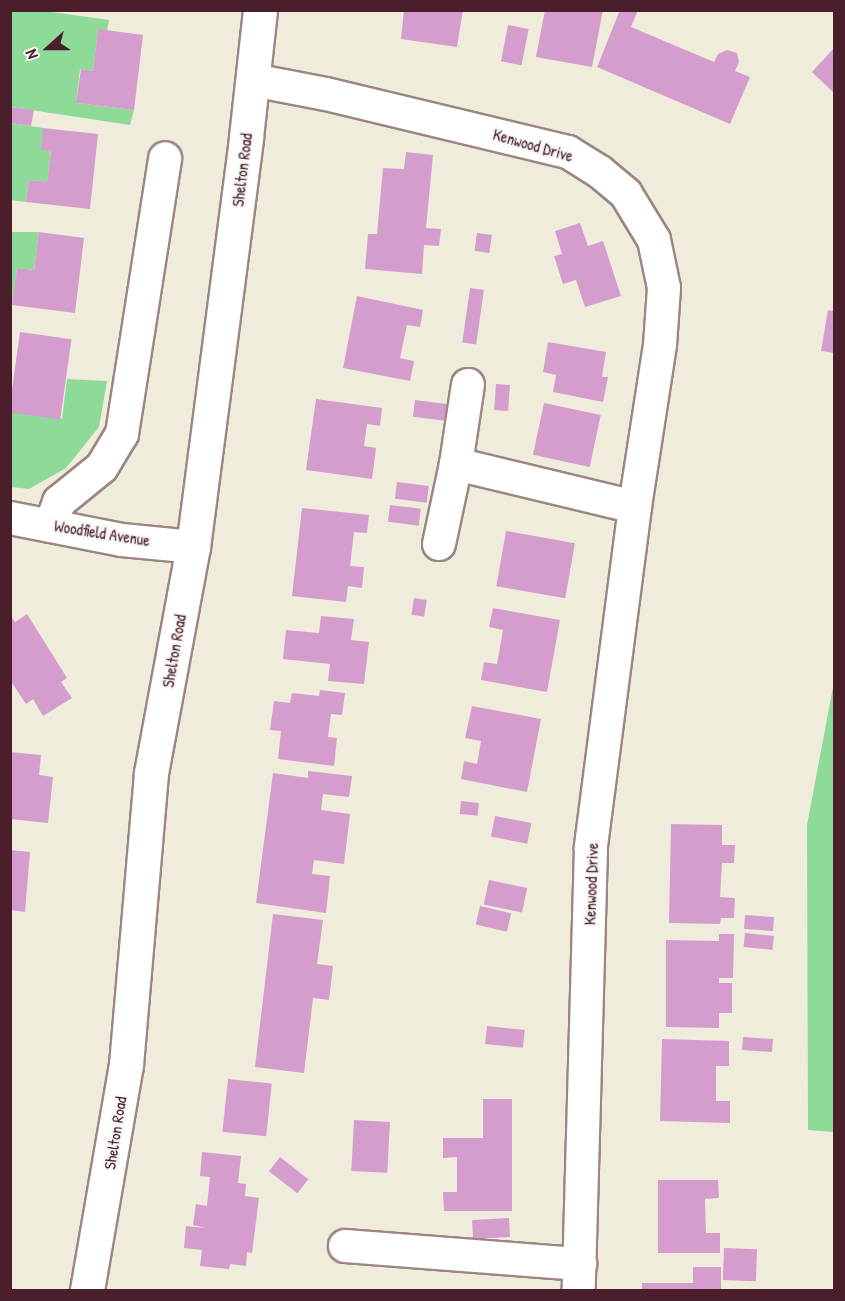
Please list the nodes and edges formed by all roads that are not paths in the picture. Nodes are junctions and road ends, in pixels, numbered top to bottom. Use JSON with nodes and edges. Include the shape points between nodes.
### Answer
{"nodes":[{"id":1,"x":260,"y":10,"type":"edge"},
{"id":2,"x":254,"y":80,"type":"junction"},
{"id":3,"x":165,"y":158,"type":"dead end"},
{"id":4,"x":468,"y":385,"type":"dead end"},
{"id":5,"x":456,"y":464,"type":"junction"},
{"id":6,"x":635,"y":507,"type":"junction"},
{"id":7,"x":10,"y":518,"type":"edge"},
{"id":8,"x":50,"y":525,"type":"junction"},
{"id":9,"x":439,"y":544,"type":"dead end"},
{"id":10,"x":193,"y":547,"type":"junction"},
{"id":11,"x":345,"y":1246,"type":"dead end"},
{"id":12,"x":580,"y":1277,"type":"edge"},
{"id":13,"x":87,"y":1290,"type":"edge"}],
"edges":[{"from":1,"to":2,"type":"main road","name":"Shelton Road"},
{"from":2,"to":6,"type":"street","name":"Kenwood Drive","via":[[326,93],[568,152],[626,194],[654,240],[664,288],[660,345]]},
{"from":2,"to":10,"type":"main road","name":"Shelton Road"},
{"from":3,"to":8,"type":"street","via":[[122,434],[102,467],[58,502]]},
{"from":4,"to":5,"type":"street"},
{"from":5,"to":6,"type":"street"},
{"from":5,"to":9,"type":"street"},
{"from":6,"to":12,"type":"street","name":"Kenwood Drive","via":[[591,848]]},
{"from":7,"to":8,"type":"street","name":"Woodfield Avenue"},
{"from":8,"to":10,"type":"street","name":"Woodfield Avenue","via":[[122,540]]},
{"from":10,"to":13,"type":"main road","name":"Shelton Road","via":[[152,773],[126,1065]]},
{"from":11,"to":12,"type":"street","name":"Kenwood Drive"}]}
